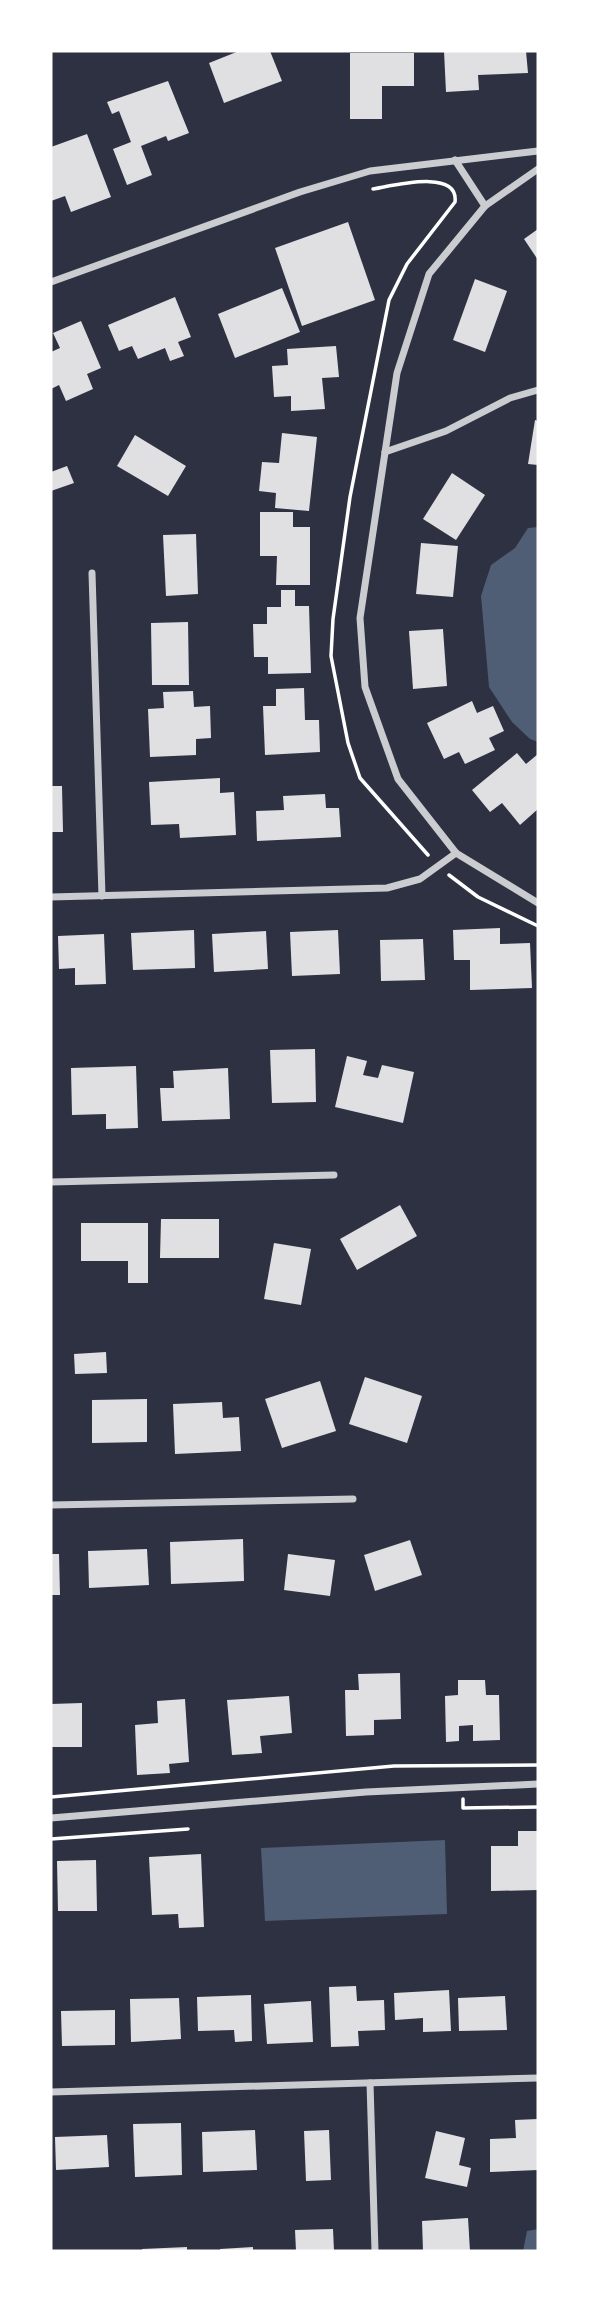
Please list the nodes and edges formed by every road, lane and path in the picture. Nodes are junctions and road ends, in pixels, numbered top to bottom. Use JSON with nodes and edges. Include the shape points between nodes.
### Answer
{"nodes":[{"id":1,"x":538,"y":150,"type":"edge"},
{"id":2,"x":455,"y":160,"type":"junction"},
{"id":3,"x":538,"y":169,"type":"edge"},
{"id":4,"x":485,"y":206,"type":"junction"},
{"id":5,"x":51,"y":282,"type":"edge"},
{"id":6,"x":538,"y":390,"type":"edge"},
{"id":7,"x":385,"y":452,"type":"junction"},
{"id":8,"x":92,"y":573,"type":"dead end"},
{"id":9,"x":456,"y":853,"type":"junction"},
{"id":10,"x":438,"y":866,"type":"junction"},
{"id":11,"x":102,"y":896,"type":"junction"},
{"id":12,"x":51,"y":897,"type":"edge"},
{"id":13,"x":538,"y":903,"type":"edge"},
{"id":14,"x":538,"y":926,"type":"edge"},
{"id":15,"x":334,"y":1175,"type":"dead end"},
{"id":16,"x":51,"y":1182,"type":"edge"},
{"id":17,"x":353,"y":1499,"type":"dead end"},
{"id":18,"x":51,"y":1505,"type":"edge"},
{"id":19,"x":538,"y":1765,"type":"edge"},
{"id":20,"x":538,"y":1784,"type":"edge"},
{"id":21,"x":463,"y":1787,"type":"junction"},
{"id":22,"x":51,"y":1797,"type":"edge"},
{"id":23,"x":538,"y":1807,"type":"edge"},
{"id":24,"x":51,"y":1818,"type":"edge"},
{"id":25,"x":188,"y":1829,"type":"dead end"},
{"id":26,"x":51,"y":1839,"type":"edge"},
{"id":27,"x":538,"y":2078,"type":"edge"},
{"id":28,"x":370,"y":2083,"type":"junction"},
{"id":29,"x":51,"y":2092,"type":"edge"},
{"id":30,"x":375,"y":2251,"type":"edge"}],
"edges":[{"from":1,"to":2,"type":"street"},
{"from":2,"to":4,"type":"street"},
{"from":2,"to":5,"type":"street","via":[[370,171],[300,192]]},
{"from":3,"to":4,"type":"street"},
{"from":4,"to":7,"type":"street","via":[[429,274],[397,373]]},
{"from":6,"to":7,"type":"street"},
{"from":7,"to":9,"type":"street","via":[[360,618],[365,687],[398,779]]},
{"from":8,"to":11,"type":"street"},
{"from":9,"to":10,"type":"street"},
{"from":9,"to":13,"type":"street"},
{"from":10,"to":11,"type":"street","via":[[421,878],[387,888]]},
{"from":10,"to":14,"type":"path","via":[[478,897]]},
{"from":11,"to":12,"type":"street"},
{"from":15,"to":16,"type":"street"},
{"from":17,"to":18,"type":"street"},
{"from":19,"to":22,"type":"path","via":[[394,1766]]},
{"from":20,"to":21,"type":"street"},
{"from":21,"to":23,"type":"path","via":[[463,1808]]},
{"from":21,"to":24,"type":"street"},
{"from":25,"to":26,"type":"path"},
{"from":27,"to":28,"type":"street"},
{"from":28,"to":29,"type":"street"},
{"from":28,"to":30,"type":"street"}]}
